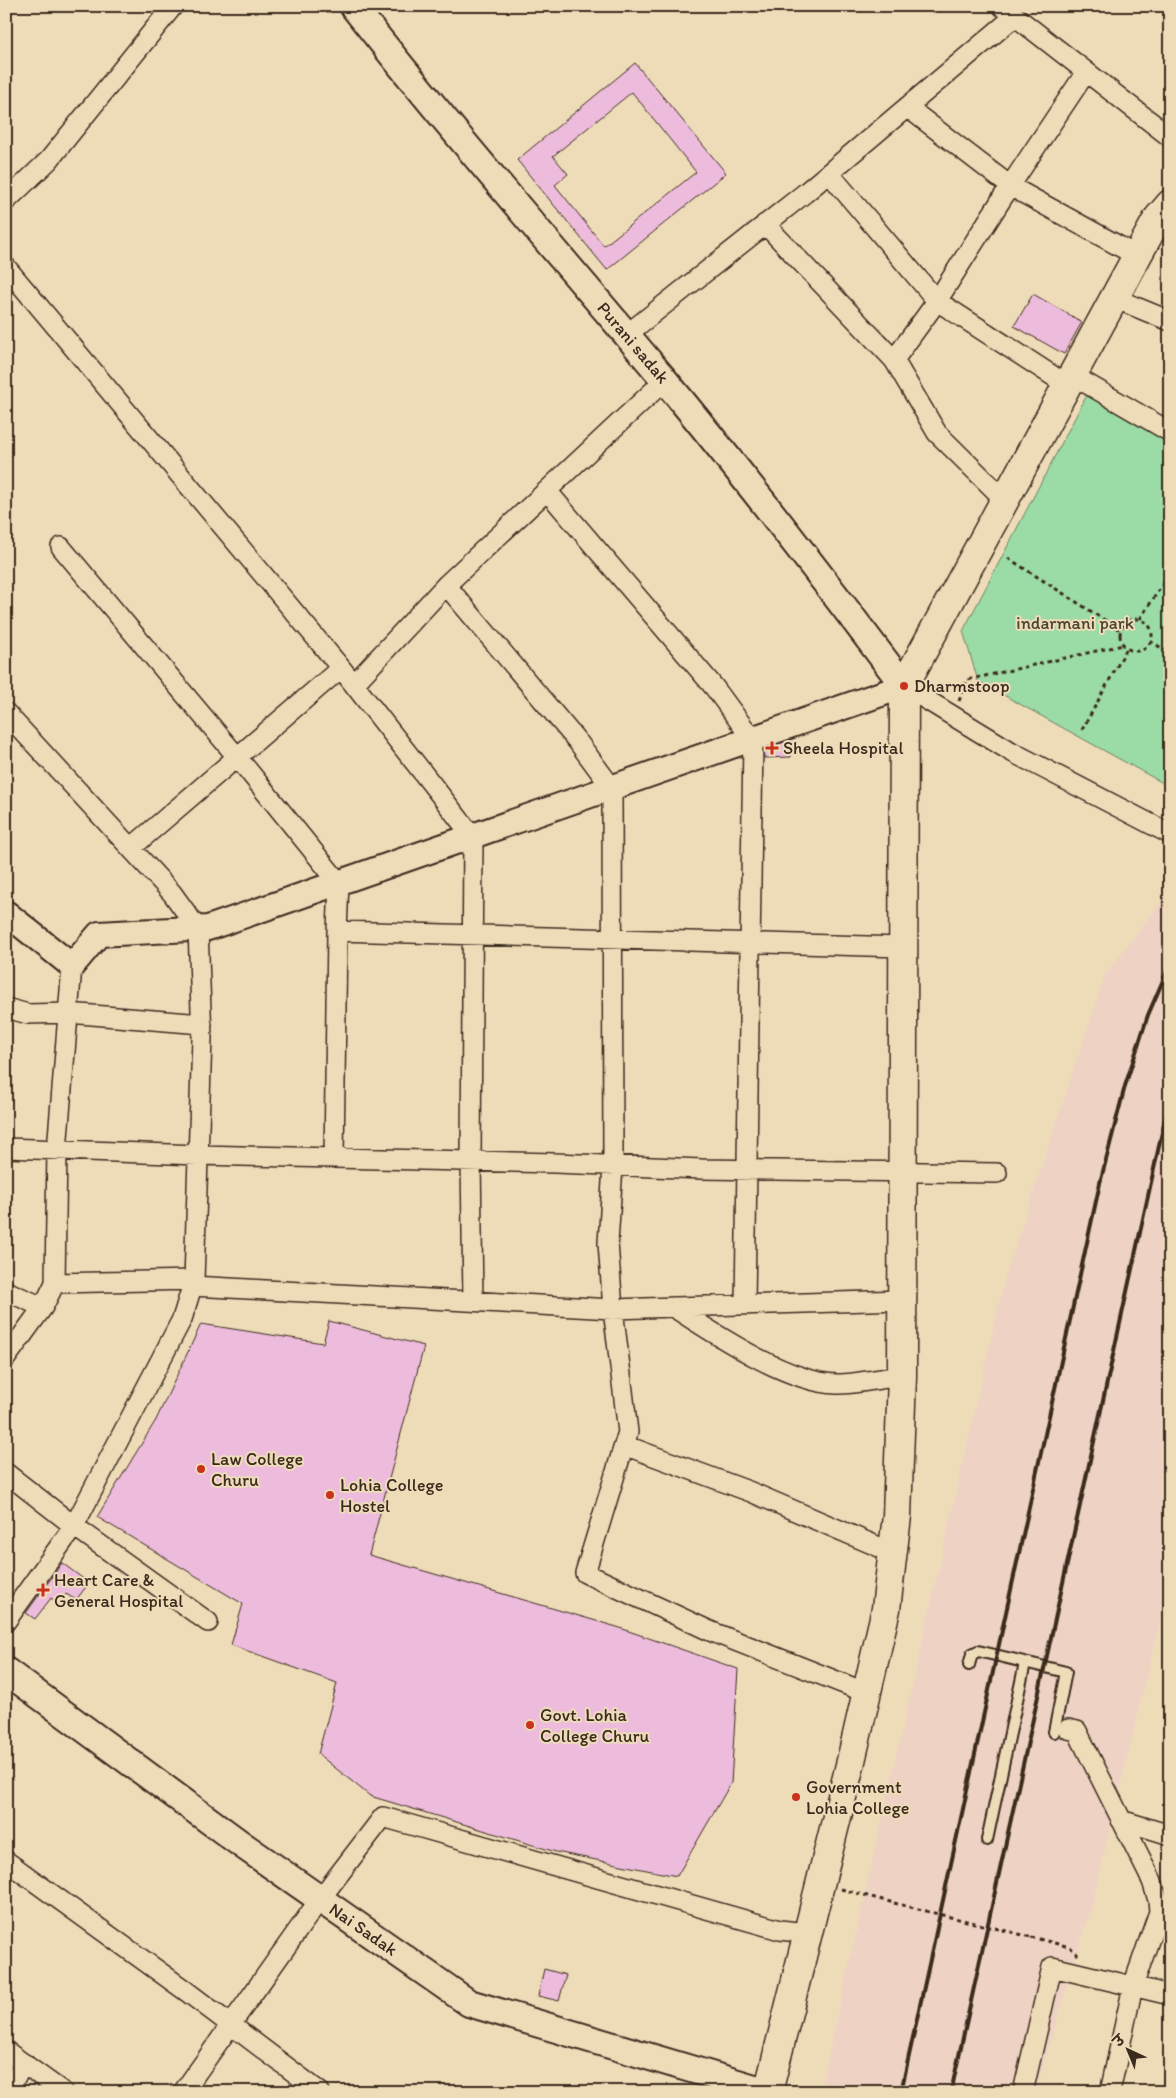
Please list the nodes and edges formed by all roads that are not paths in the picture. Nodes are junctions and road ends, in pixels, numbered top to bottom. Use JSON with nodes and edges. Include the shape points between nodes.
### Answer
{"nodes":[{"id":1,"x":173,"y":6,"type":"edge"},
{"id":2,"x":353,"y":6,"type":"edge"},
{"id":3,"x":1008,"y":10,"type":"edge"},
{"id":4,"x":1086,"y":72,"type":"junction"},
{"id":5,"x":907,"y":108,"type":"junction"},
{"id":6,"x":1170,"y":137,"type":"edge"},
{"id":7,"x":829,"y":173,"type":"junction"},
{"id":8,"x":1010,"y":186,"type":"junction"},
{"id":9,"x":6,"y":201,"type":"edge"},
{"id":10,"x":1170,"y":204,"type":"edge"},
{"id":11,"x":765,"y":224,"type":"junction"},
{"id":12,"x":1137,"y":256,"type":"junction"},
{"id":13,"x":6,"y":267,"type":"edge"},
{"id":14,"x":1114,"y":298,"type":"junction"},
{"id":15,"x":937,"y":301,"type":"junction"},
{"id":16,"x":1170,"y":321,"type":"edge"},
{"id":17,"x":626,"y":335,"type":"junction"},
{"id":18,"x":894,"y":360,"type":"junction"},
{"id":19,"x":665,"y":380,"type":"junction"},
{"id":20,"x":1070,"y":380,"type":"junction"},
{"id":21,"x":1170,"y":432,"type":"edge"},
{"id":22,"x":548,"y":492,"type":"junction"},
{"id":23,"x":1005,"y":500,"type":"junction"},
{"id":24,"x":61,"y":547,"type":"dead end"},
{"id":25,"x":446,"y":585,"type":"junction"},
{"id":26,"x":341,"y":668,"type":"junction"},
{"id":27,"x":354,"y":684,"type":"junction"},
{"id":28,"x":904,"y":686,"type":"junction"},
{"id":29,"x":6,"y":713,"type":"edge"},
{"id":30,"x":753,"y":740,"type":"junction"},
{"id":31,"x":238,"y":758,"type":"junction"},
{"id":32,"x":612,"y":788,"type":"junction"},
{"id":33,"x":1170,"y":834,"type":"edge"},
{"id":34,"x":473,"y":836,"type":"junction"},
{"id":35,"x":131,"y":848,"type":"junction"},
{"id":36,"x":339,"y":883,"type":"junction"},
{"id":37,"x":6,"y":913,"type":"edge"},
{"id":38,"x":198,"y":929,"type":"junction"},
{"id":39,"x":336,"y":931,"type":"junction"},
{"id":40,"x":472,"y":935,"type":"junction"},
{"id":41,"x":613,"y":939,"type":"junction"},
{"id":42,"x":750,"y":943,"type":"junction"},
{"id":43,"x":902,"y":947,"type":"junction"},
{"id":44,"x":72,"y":966,"type":"junction"},
{"id":45,"x":6,"y":1008,"type":"edge"},
{"id":46,"x":68,"y":1013,"type":"junction"},
{"id":47,"x":202,"y":1024,"type":"junction"},
{"id":48,"x":6,"y":1148,"type":"edge"},
{"id":49,"x":57,"y":1150,"type":"junction"},
{"id":50,"x":198,"y":1155,"type":"junction"},
{"id":51,"x":334,"y":1158,"type":"junction"},
{"id":52,"x":471,"y":1161,"type":"junction"},
{"id":53,"x":613,"y":1166,"type":"junction"},
{"id":54,"x":746,"y":1170,"type":"junction"},
{"id":55,"x":902,"y":1171,"type":"junction"},
{"id":56,"x":997,"y":1173,"type":"dead end"},
{"id":57,"x":55,"y":1283,"type":"junction"},
{"id":58,"x":193,"y":1283,"type":"junction"},
{"id":59,"x":6,"y":1291,"type":"edge"},
{"id":60,"x":902,"y":1300,"type":"junction"},
{"id":61,"x":473,"y":1301,"type":"junction"},
{"id":62,"x":745,"y":1305,"type":"junction"},
{"id":63,"x":673,"y":1307,"type":"junction"},
{"id":64,"x":43,"y":1308,"type":"junction"},
{"id":65,"x":613,"y":1309,"type":"junction"},
{"id":66,"x":6,"y":1358,"type":"edge"},
{"id":67,"x":902,"y":1376,"type":"junction"},
{"id":68,"x":624,"y":1445,"type":"junction"},
{"id":69,"x":6,"y":1473,"type":"edge"},
{"id":70,"x":74,"y":1526,"type":"junction"},
{"id":71,"x":893,"y":1553,"type":"junction"},
{"id":72,"x":6,"y":1621,"type":"edge"},
{"id":73,"x":208,"y":1622,"type":"dead end"},
{"id":74,"x":1025,"y":1663,"type":"junction"},
{"id":75,"x":969,"y":1665,"type":"dead end"},
{"id":76,"x":6,"y":1671,"type":"edge"},
{"id":77,"x":867,"y":1693,"type":"junction"},
{"id":78,"x":1061,"y":1730,"type":"joint"},
{"id":79,"x":1122,"y":1820,"type":"junction"},
{"id":80,"x":1170,"y":1835,"type":"edge"},
{"id":81,"x":987,"y":1840,"type":"dead end"},
{"id":82,"x":6,"y":1860,"type":"edge"},
{"id":83,"x":320,"y":1899,"type":"junction"},
{"id":84,"x":807,"y":1933,"type":"junction"},
{"id":85,"x":1133,"y":1986,"type":"junction"},
{"id":86,"x":1170,"y":1995,"type":"edge"},
{"id":87,"x":230,"y":2024,"type":"junction"},
{"id":88,"x":6,"y":2051,"type":"edge"},
{"id":89,"x":24,"y":2064,"type":"junction"},
{"id":90,"x":6,"y":2090,"type":"edge"},
{"id":91,"x":63,"y":2092,"type":"edge"},
{"id":92,"x":183,"y":2092,"type":"edge"},
{"id":93,"x":320,"y":2092,"type":"edge"},
{"id":94,"x":768,"y":2092,"type":"edge"},
{"id":95,"x":1023,"y":2092,"type":"edge"},
{"id":96,"x":1110,"y":2092,"type":"edge"}],
"edges":[{"from":1,"to":9,"type":"street","via":[[49,160]]},
{"from":2,"to":17,"type":"main road","name":"Purani sadak"},
{"from":3,"to":4,"type":"street"},
{"from":3,"to":5,"type":"street"},
{"from":4,"to":6,"type":"street"},
{"from":4,"to":8,"type":"street"},
{"from":5,"to":7,"type":"street"},
{"from":5,"to":8,"type":"street"},
{"from":7,"to":11,"type":"street"},
{"from":7,"to":15,"type":"street"},
{"from":8,"to":12,"type":"street"},
{"from":8,"to":15,"type":"street"},
{"from":10,"to":12,"type":"highway","via":[[1158,218]]},
{"from":11,"to":17,"type":"street"},
{"from":11,"to":18,"type":"street"},
{"from":12,"to":14,"type":"highway"},
{"from":13,"to":26,"type":"street"},
{"from":14,"to":16,"type":"street"},
{"from":14,"to":20,"type":"highway"},
{"from":15,"to":18,"type":"street"},
{"from":15,"to":20,"type":"street"},
{"from":17,"to":19,"type":"main road","name":"Purani sadak"},
{"from":18,"to":23,"type":"street","via":[[937,433]]},
{"from":19,"to":22,"type":"street"},
{"from":19,"to":28,"type":"main road","name":"Purani sadak"},
{"from":20,"to":21,"type":"street"},
{"from":20,"to":23,"type":"highway"},
{"from":22,"to":25,"type":"street"},
{"from":22,"to":30,"type":"street","via":[[714,687]]},
{"from":23,"to":28,"type":"highway"},
{"from":24,"to":31,"type":"street"},
{"from":25,"to":27,"type":"street"},
{"from":25,"to":32,"type":"street","via":[[578,742]]},
{"from":26,"to":27,"type":"street"},
{"from":26,"to":31,"type":"street"},
{"from":27,"to":34,"type":"street"},
{"from":28,"to":30,"type":"street"},
{"from":28,"to":33,"type":"street","via":[[1012,752]]},
{"from":28,"to":43,"type":"highway"},
{"from":29,"to":35,"type":"street"},
{"from":30,"to":32,"type":"street"},
{"from":30,"to":42,"type":"street"},
{"from":31,"to":35,"type":"street"},
{"from":31,"to":36,"type":"street"},
{"from":32,"to":34,"type":"street"},
{"from":32,"to":41,"type":"street"},
{"from":34,"to":36,"type":"street"},
{"from":34,"to":40,"type":"street"},
{"from":35,"to":38,"type":"street","via":[[172,893]]},
{"from":36,"to":38,"type":"street"},
{"from":36,"to":39,"type":"street"},
{"from":37,"to":44,"type":"street"},
{"from":38,"to":44,"type":"street","via":[[99,934]]},
{"from":38,"to":47,"type":"street"},
{"from":39,"to":40,"type":"street"},
{"from":39,"to":51,"type":"street"},
{"from":40,"to":41,"type":"street"},
{"from":40,"to":52,"type":"street"},
{"from":41,"to":42,"type":"street"},
{"from":41,"to":53,"type":"street"},
{"from":42,"to":43,"type":"street"},
{"from":42,"to":54,"type":"street"},
{"from":43,"to":55,"type":"highway"},
{"from":44,"to":46,"type":"street"},
{"from":45,"to":46,"type":"street","via":[[28,1014]]},
{"from":46,"to":47,"type":"street"},
{"from":46,"to":49,"type":"street"},
{"from":47,"to":50,"type":"street"},
{"from":48,"to":49,"type":"street"},
{"from":49,"to":50,"type":"street"},
{"from":49,"to":57,"type":"street"},
{"from":50,"to":51,"type":"street"},
{"from":50,"to":58,"type":"street"},
{"from":51,"to":52,"type":"street"},
{"from":52,"to":53,"type":"street"},
{"from":52,"to":61,"type":"street"},
{"from":53,"to":54,"type":"street"},
{"from":53,"to":65,"type":"street","via":[[608,1243]]},
{"from":54,"to":55,"type":"street"},
{"from":54,"to":62,"type":"street"},
{"from":55,"to":56,"type":"street"},
{"from":55,"to":60,"type":"highway"},
{"from":57,"to":58,"type":"street"},
{"from":57,"to":64,"type":"street"},
{"from":58,"to":61,"type":"street"},
{"from":58,"to":70,"type":"street","via":[[182,1319]]},
{"from":59,"to":64,"type":"street"},
{"from":60,"to":62,"type":"street"},
{"from":60,"to":67,"type":"highway"},
{"from":61,"to":65,"type":"street"},
{"from":62,"to":63,"type":"street"},
{"from":63,"to":65,"type":"street"},
{"from":63,"to":67,"type":"street","via":[[720,1337],[793,1375],[836,1384]]},
{"from":64,"to":66,"type":"street"},
{"from":65,"to":68,"type":"street","via":[[628,1432]]},
{"from":67,"to":71,"type":"highway"},
{"from":68,"to":71,"type":"street","via":[[750,1492]]},
{"from":68,"to":77,"type":"street","via":[[585,1573],[710,1631]]},
{"from":69,"to":70,"type":"street"},
{"from":70,"to":72,"type":"street"},
{"from":70,"to":73,"type":"street"},
{"from":71,"to":77,"type":"highway","via":[[886,1609]]},
{"from":74,"to":75,"type":"lane","via":[[978,1651],[972,1654]]},
{"from":74,"to":78,"type":"lane","via":[[1066,1672]]},
{"from":74,"to":81,"type":"lane"},
{"from":76,"to":83,"type":"main road","name":"Nai Sadak"},
{"from":77,"to":84,"type":"highway"},
{"from":78,"to":79,"type":"street","via":[[1077,1731]]},
{"from":79,"to":80,"type":"street"},
{"from":79,"to":85,"type":"street","via":[[1152,1881],[1159,1912]]},
{"from":82,"to":87,"type":"street"},
{"from":83,"to":84,"type":"street","via":[[383,1817],[780,1930]]},
{"from":83,"to":87,"type":"street"},
{"from":83,"to":94,"type":"main road","name":"Nai Sadak","via":[[470,2003]]},
{"from":84,"to":94,"type":"highway"},
{"from":85,"to":86,"type":"street"},
{"from":85,"to":95,"type":"street","via":[[1052,1967]]},
{"from":85,"to":96,"type":"street"},
{"from":87,"to":92,"type":"street"},
{"from":87,"to":93,"type":"street"},
{"from":88,"to":89,"type":"street"},
{"from":89,"to":90,"type":"street"},
{"from":89,"to":91,"type":"street"}]}
